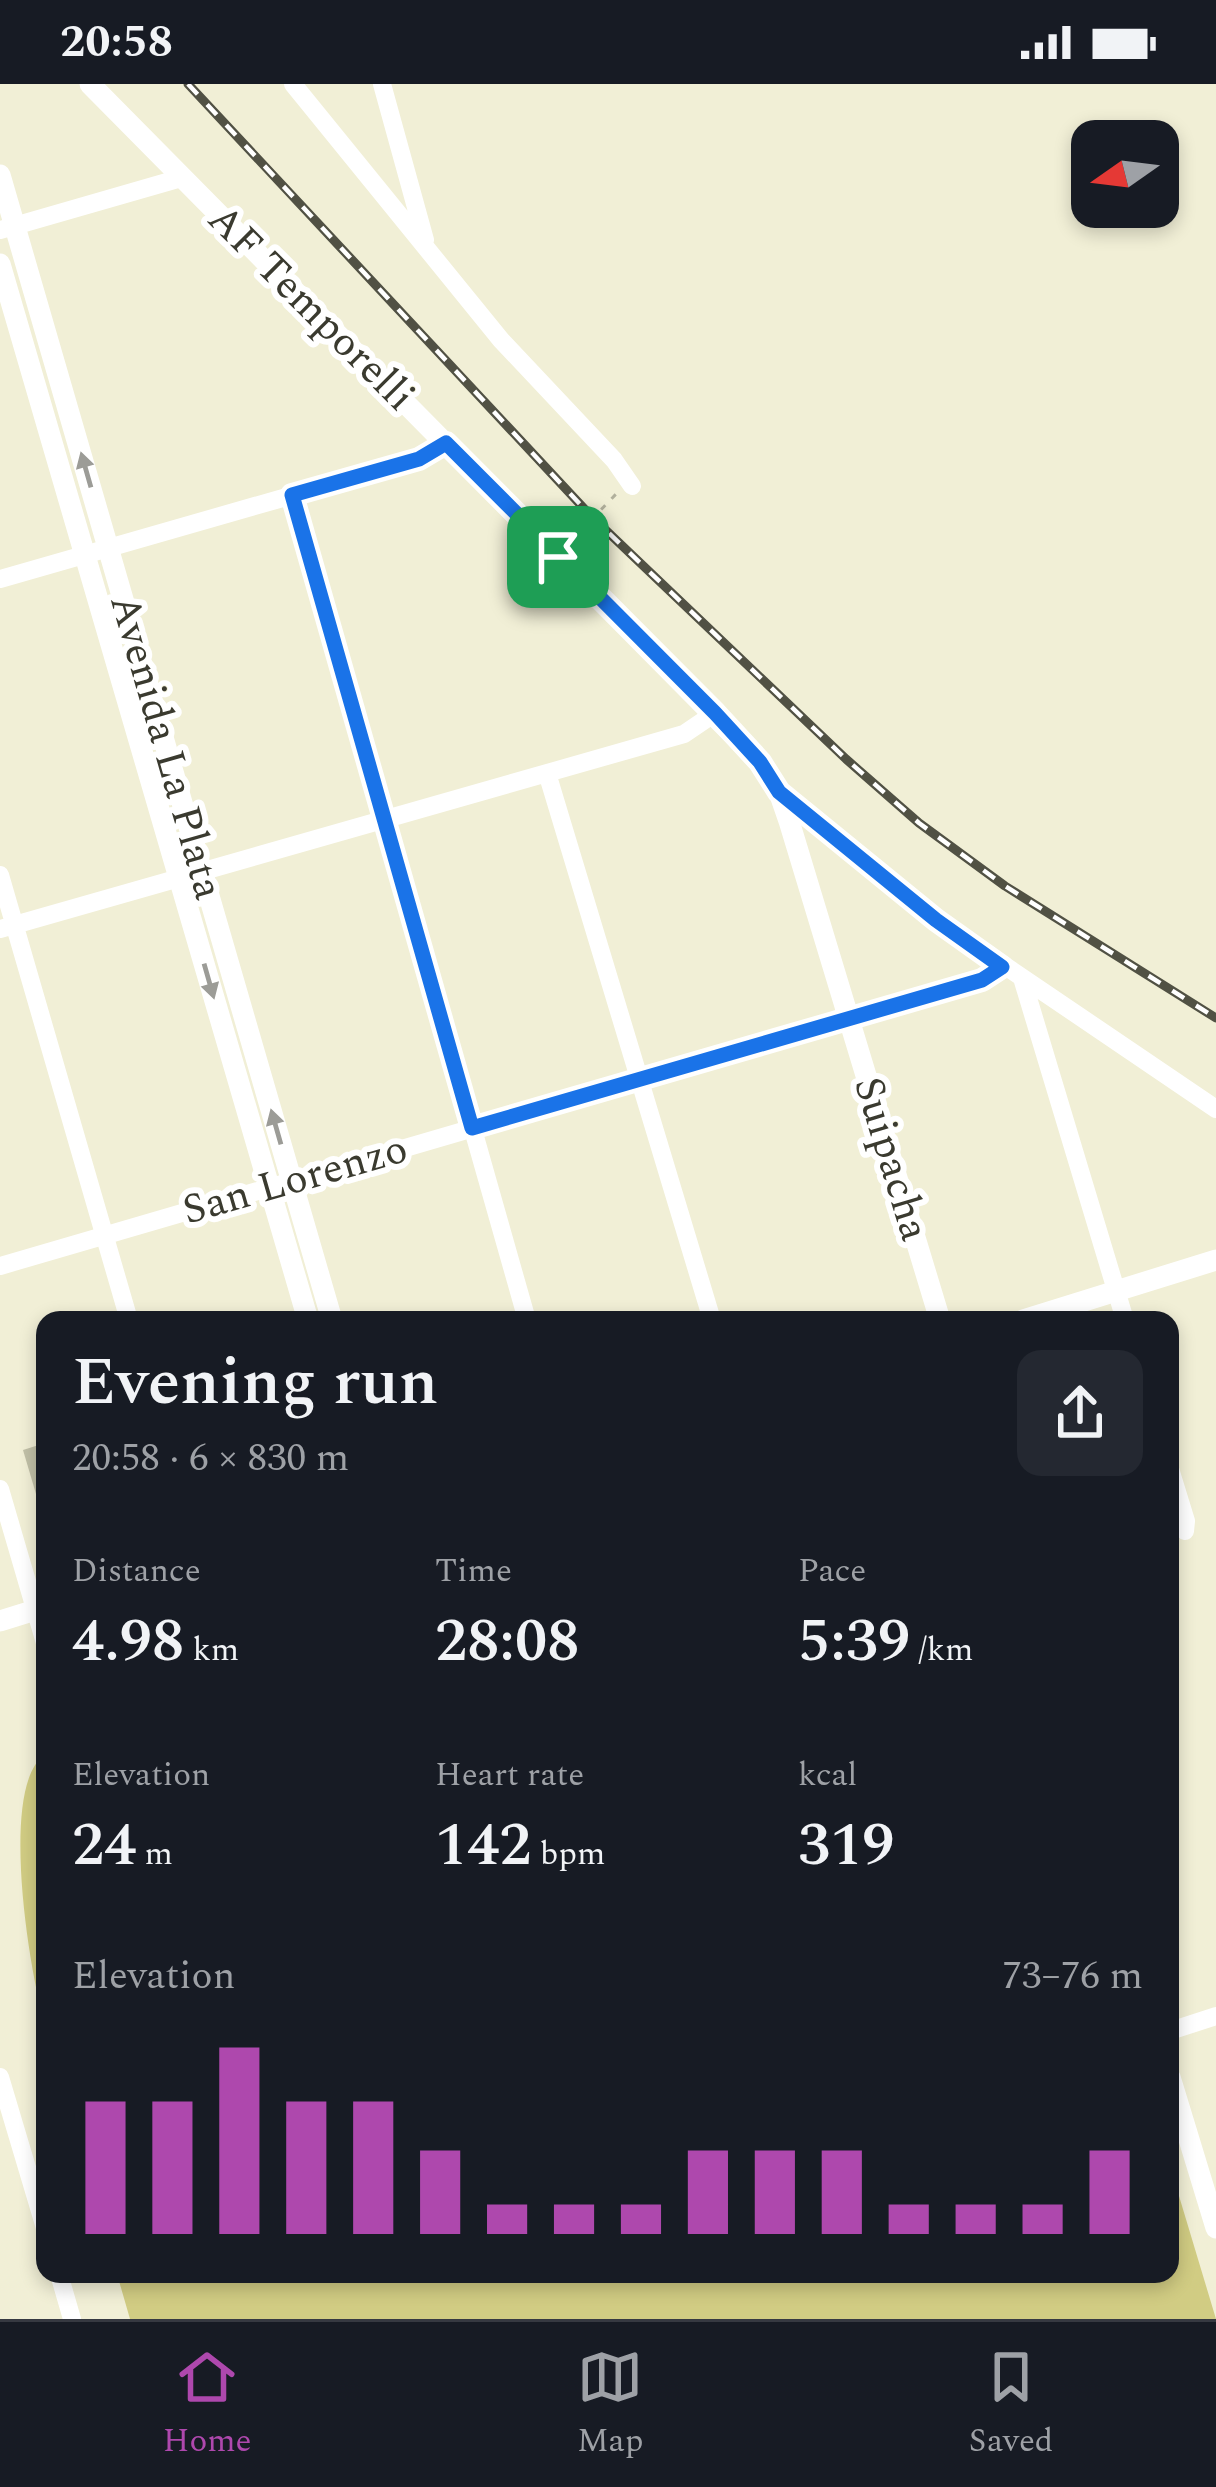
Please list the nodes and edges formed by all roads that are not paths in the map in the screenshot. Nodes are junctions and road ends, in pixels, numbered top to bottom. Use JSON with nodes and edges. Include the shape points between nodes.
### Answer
{"nodes":[{"id":1,"x":90,"y":84,"type":"edge"},
{"id":2,"x":293,"y":84,"type":"edge"},
{"id":3,"x":382,"y":84,"type":"edge"},
{"id":4,"x":0,"y":175,"type":"edge"},
{"id":5,"x":181,"y":178,"type":"junction"},
{"id":6,"x":7,"y":228,"type":"edge"},
{"id":7,"x":426,"y":245,"type":"junction"},
{"id":8,"x":0,"y":264,"type":"edge"},
{"id":9,"x":446,"y":443,"type":"junction"},
{"id":10,"x":632,"y":486,"type":"road end"},
{"id":11,"x":292,"y":495,"type":"junction"},
{"id":12,"x":108,"y":548,"type":"junction"},
{"id":13,"x":85,"y":555,"type":"junction"},
{"id":14,"x":0,"y":579,"type":"edge"},
{"id":15,"x":715,"y":713,"type":"junction"},
{"id":16,"x":547,"y":773,"type":"junction"},
{"id":17,"x":779,"y":792,"type":"junction"},
{"id":18,"x":385,"y":819,"type":"junction"},
{"id":19,"x":202,"y":872,"type":"junction"},
{"id":20,"x":0,"y":875,"type":"edge"},
{"id":21,"x":179,"y":878,"type":"junction"},
{"id":22,"x":7,"y":927,"type":"edge"},
{"id":23,"x":1002,"y":967,"type":"junction"},
{"id":24,"x":1022,"y":979,"type":"junction"},
{"id":25,"x":849,"y":1018,"type":"junction"},
{"id":26,"x":639,"y":1080,"type":"junction"},
{"id":27,"x":1216,"y":1109,"type":"edge"},
{"id":28,"x":472,"y":1128,"type":"junction"},
{"id":29,"x":280,"y":1184,"type":"junction"},
{"id":30,"x":105,"y":1235,"type":"junction"},
{"id":31,"x":1216,"y":1260,"type":"edge"},
{"id":32,"x":0,"y":1266,"type":"edge"},
{"id":33,"x":1116,"y":1291,"type":"junction"},
{"id":34,"x":126,"y":1311,"type":"edge"},
{"id":35,"x":306,"y":1311,"type":"edge"},
{"id":36,"x":329,"y":1311,"type":"edge"},
{"id":37,"x":524,"y":1311,"type":"edge"},
{"id":38,"x":709,"y":1311,"type":"edge"},
{"id":39,"x":937,"y":1311,"type":"edge"},
{"id":40,"x":1052,"y":1311,"type":"edge"},
{"id":41,"x":1122,"y":1311,"type":"edge"},
{"id":42,"x":0,"y":1489,"type":"edge"},
{"id":43,"x":1179,"y":1506,"type":"edge"},
{"id":44,"x":1185,"y":1531,"type":"dead end"},
{"id":45,"x":36,"y":1597,"type":"edge"},
{"id":46,"x":36,"y":1610,"type":"edge"},
{"id":47,"x":0,"y":1621,"type":"edge"},
{"id":48,"x":1216,"y":2016,"type":"edge"},
{"id":49,"x":1179,"y":2028,"type":"edge"},
{"id":50,"x":0,"y":2077,"type":"edge"},
{"id":51,"x":1179,"y":2107,"type":"edge"},
{"id":52,"x":36,"y":2198,"type":"edge"},
{"id":53,"x":1216,"y":2228,"type":"edge"},
{"id":54,"x":61,"y":2283,"type":"edge"},
{"id":55,"x":72,"y":2319,"type":"edge"}],
"edges":[{"from":1,"to":5,"type":"street","name":"AF Temporelli"},
{"from":2,"to":7,"type":"street"},
{"from":3,"to":7,"type":"street"},
{"from":4,"to":6,"type":"street","name":"Avenida La Plata"},
{"from":5,"to":6,"type":"street"},
{"from":5,"to":9,"type":"street","name":"AF Temporelli"},
{"from":12,"to":6,"type":"street","name":"Avenida La Plata","one_way":true},
{"from":7,"to":10,"type":"street"},
{"from":8,"to":13,"type":"street","name":"Avenida La Plata"},
{"from":9,"to":11,"type":"street","via":[[419,459]]},
{"from":9,"to":15,"type":"street","name":"AF Temporelli"},
{"from":11,"to":12,"type":"street"},
{"from":11,"to":18,"type":"street"},
{"from":12,"to":13,"type":"street"},
{"from":12,"to":19,"type":"street","name":"Avenida La Plata"},
{"from":13,"to":14,"type":"street"},
{"from":13,"to":21,"type":"street","name":"Avenida La Plata"},
{"from":15,"to":16,"type":"street","via":[[685,734]]},
{"from":15,"to":17,"type":"street","name":"AF Temporelli"},
{"from":16,"to":18,"type":"street"},
{"from":16,"to":26,"type":"street"},
{"from":17,"to":23,"type":"street"},
{"from":17,"to":25,"type":"street","name":"Suipacha"},
{"from":18,"to":19,"type":"street"},
{"from":18,"to":28,"type":"street"},
{"from":19,"to":21,"type":"street"},
{"from":29,"to":19,"type":"street","name":"Avenida La Plata","one_way":true},
{"from":20,"to":22,"type":"street"},
{"from":21,"to":22,"type":"street"},
{"from":21,"to":29,"type":"street","name":"Avenida La Plata","one_way":true},
{"from":22,"to":30,"type":"street"},
{"from":23,"to":24,"type":"street"},
{"from":23,"to":25,"type":"street","name":"San Lorenzo","via":[[982,980]]},
{"from":24,"to":27,"type":"street"},
{"from":24,"to":33,"type":"street"},
{"from":25,"to":26,"type":"street","name":"San Lorenzo"},
{"from":25,"to":39,"type":"street","name":"Suipacha"},
{"from":26,"to":28,"type":"street","name":"San Lorenzo"},
{"from":26,"to":38,"type":"street"},
{"from":28,"to":29,"type":"street","name":"San Lorenzo"},
{"from":28,"to":37,"type":"street"},
{"from":29,"to":30,"type":"street","name":"San Lorenzo"},
{"from":29,"to":35,"type":"street","name":"Avenida La Plata"},
{"from":29,"to":36,"type":"street","name":"Avenida La Plata"},
{"from":30,"to":32,"type":"street","name":"San Lorenzo"},
{"from":30,"to":34,"type":"street"},
{"from":31,"to":33,"type":"street"},
{"from":33,"to":40,"type":"street"},
{"from":33,"to":41,"type":"street"},
{"from":42,"to":45,"type":"street"},
{"from":43,"to":44,"type":"street"},
{"from":46,"to":47,"type":"street"},
{"from":48,"to":49,"type":"street"},
{"from":50,"to":52,"type":"street"},
{"from":51,"to":53,"type":"street"},
{"from":54,"to":55,"type":"street"}]}
